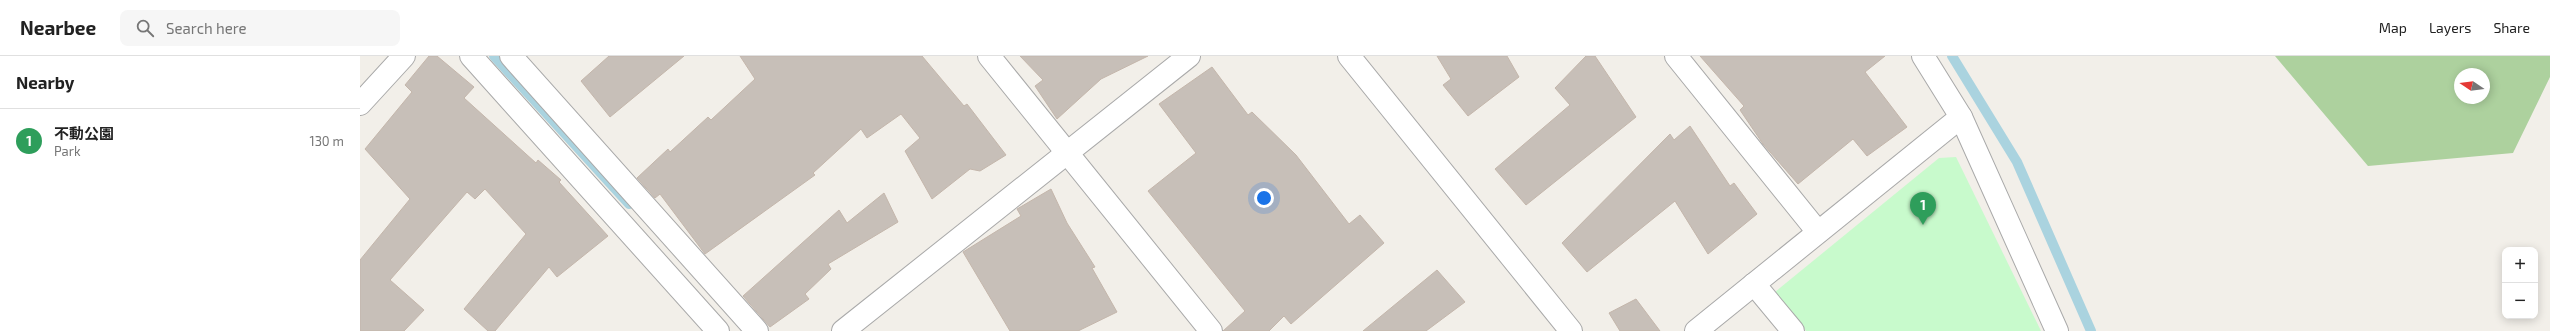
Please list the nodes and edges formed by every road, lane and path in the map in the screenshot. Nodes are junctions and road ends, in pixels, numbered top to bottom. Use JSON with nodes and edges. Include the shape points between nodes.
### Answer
{"nodes":[{"id":1,"x":404,"y":56,"type":"edge"},
{"id":2,"x":471,"y":56,"type":"edge"},
{"id":3,"x":511,"y":56,"type":"edge"},
{"id":4,"x":989,"y":56,"type":"edge"},
{"id":5,"x":1189,"y":56,"type":"edge"},
{"id":6,"x":1349,"y":56,"type":"edge"},
{"id":7,"x":1676,"y":56,"type":"edge"},
{"id":8,"x":1923,"y":56,"type":"edge"},
{"id":9,"x":360,"y":104,"type":"edge"},
{"id":10,"x":1961,"y":117,"type":"junction"},
{"id":11,"x":1067,"y":153,"type":"junction"},
{"id":12,"x":1818,"y":232,"type":"junction"},
{"id":13,"x":1754,"y":284,"type":"junction"},
{"id":14,"x":718,"y":331,"type":"edge"},
{"id":15,"x":757,"y":331,"type":"edge"},
{"id":16,"x":843,"y":331,"type":"edge"},
{"id":17,"x":1211,"y":331,"type":"edge"},
{"id":18,"x":1571,"y":331,"type":"edge"},
{"id":19,"x":1696,"y":331,"type":"edge"},
{"id":20,"x":1793,"y":331,"type":"edge"},
{"id":21,"x":2057,"y":331,"type":"edge"}],
"edges":[{"from":1,"to":9,"type":"street"},
{"from":2,"to":14,"type":"street"},
{"from":3,"to":15,"type":"street"},
{"from":4,"to":11,"type":"street"},
{"from":5,"to":11,"type":"street"},
{"from":6,"to":18,"type":"street"},
{"from":7,"to":12,"type":"street"},
{"from":8,"to":10,"type":"street"},
{"from":10,"to":12,"type":"street"},
{"from":10,"to":21,"type":"street"},
{"from":11,"to":16,"type":"street"},
{"from":11,"to":17,"type":"street"},
{"from":12,"to":13,"type":"street"},
{"from":13,"to":19,"type":"street"},
{"from":13,"to":20,"type":"street"}]}
